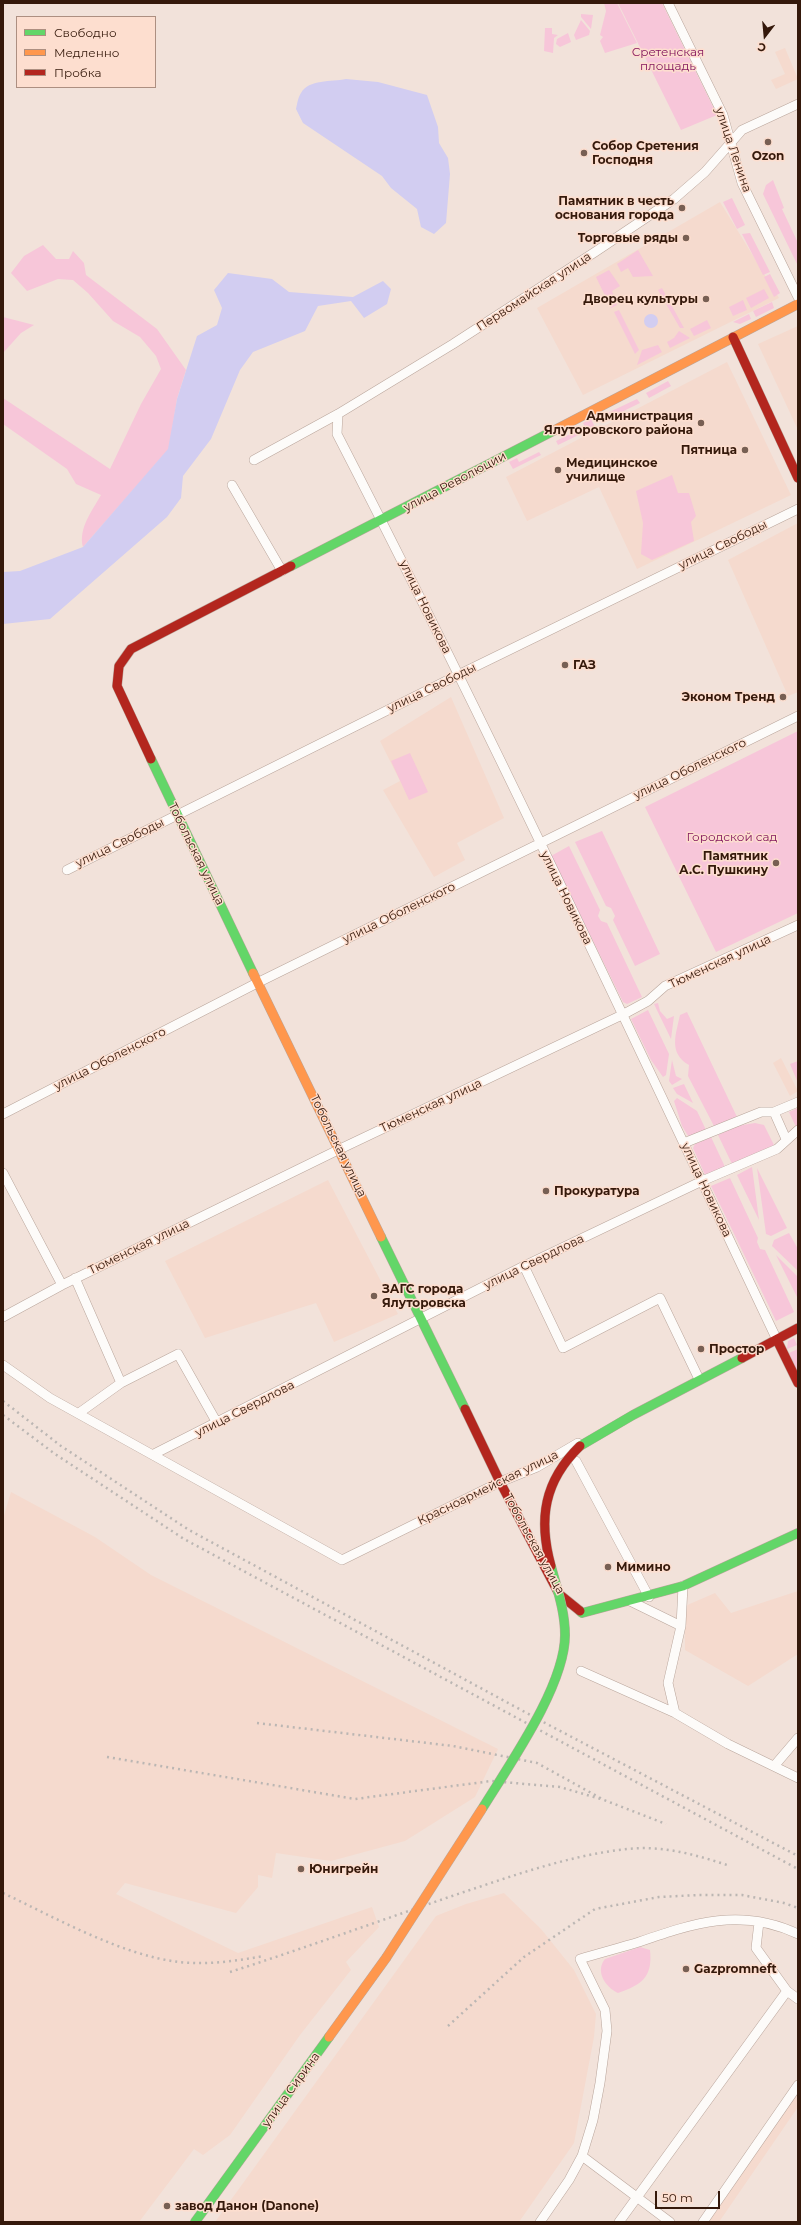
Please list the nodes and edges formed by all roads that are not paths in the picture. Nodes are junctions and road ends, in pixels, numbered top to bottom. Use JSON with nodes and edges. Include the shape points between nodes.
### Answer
{"nodes":[{"id":1,"x":668,"y":3,"type":"edge"},
{"id":2,"x":798,"y":104,"type":"edge"},
{"id":3,"x":732,"y":143,"type":"junction"},
{"id":4,"x":798,"y":296,"type":"edge"},
{"id":5,"x":798,"y":304,"type":"edge"},
{"id":6,"x":733,"y":337,"type":"junction"},
{"id":7,"x":338,"y":414,"type":"junction"},
{"id":8,"x":254,"y":460,"type":"dead end"},
{"id":9,"x":798,"y":478,"type":"edge"},
{"id":10,"x":232,"y":485,"type":"dead end"},
{"id":11,"x":798,"y":509,"type":"edge"},
{"id":12,"x":382,"y":520,"type":"junction"},
{"id":13,"x":282,"y":571,"type":"junction"},
{"id":14,"x":117,"y":667,"type":"joint"},
{"id":15,"x":458,"y":675,"type":"junction"},
{"id":16,"x":798,"y":716,"type":"edge"},
{"id":17,"x":177,"y":815,"type":"junction"},
{"id":18,"x":539,"y":843,"type":"junction"},
{"id":19,"x":67,"y":870,"type":"dead end"},
{"id":20,"x":798,"y":926,"type":"edge"},
{"id":21,"x":260,"y":982,"type":"junction"},
{"id":22,"x":624,"y":1014,"type":"junction"},
{"id":23,"x":798,"y":1102,"type":"edge"},
{"id":24,"x":774,"y":1112,"type":"junction"},
{"id":25,"x":3,"y":1114,"type":"edge"},
{"id":26,"x":798,"y":1130,"type":"edge"},
{"id":27,"x":786,"y":1139,"type":"junction"},
{"id":28,"x":684,"y":1143,"type":"junction"},
{"id":29,"x":340,"y":1149,"type":"junction"},
{"id":30,"x":3,"y":1173,"type":"edge"},
{"id":31,"x":702,"y":1181,"type":"junction"},
{"id":32,"x":524,"y":1266,"type":"junction"},
{"id":33,"x":75,"y":1278,"type":"junction"},
{"id":34,"x":62,"y":1285,"type":"junction"},
{"id":35,"x":3,"y":1317,"type":"edge"},
{"id":36,"x":420,"y":1319,"type":"junction"},
{"id":37,"x":798,"y":1328,"type":"edge"},
{"id":38,"x":777,"y":1340,"type":"junction"},
{"id":39,"x":3,"y":1365,"type":"edge"},
{"id":40,"x":699,"y":1379,"type":"junction"},
{"id":41,"x":798,"y":1383,"type":"edge"},
{"id":42,"x":121,"y":1384,"type":"junction"},
{"id":43,"x":80,"y":1413,"type":"junction"},
{"id":44,"x":632,"y":1415,"type":"junction"},
{"id":45,"x":217,"y":1423,"type":"junction"},
{"id":46,"x":580,"y":1446,"type":"joint"},
{"id":47,"x":154,"y":1454,"type":"junction"},
{"id":48,"x":576,"y":1461,"type":"dead end"},
{"id":49,"x":500,"y":1482,"type":"junction"},
{"id":50,"x":798,"y":1533,"type":"edge"},
{"id":51,"x":683,"y":1586,"type":"junction"},
{"id":52,"x":649,"y":1597,"type":"junction"},
{"id":53,"x":630,"y":1601,"type":"junction"},
{"id":54,"x":682,"y":1626,"type":"junction"},
{"id":55,"x":580,"y":1671,"type":"dead end"},
{"id":56,"x":675,"y":1713,"type":"junction"},
{"id":57,"x":798,"y":1738,"type":"edge"},
{"id":58,"x":774,"y":1766,"type":"junction"},
{"id":59,"x":798,"y":1778,"type":"edge"},
{"id":60,"x":759,"y":1922,"type":"junction"},
{"id":61,"x":798,"y":1934,"type":"edge"},
{"id":62,"x":787,"y":1991,"type":"junction"},
{"id":63,"x":798,"y":1998,"type":"edge"},
{"id":64,"x":798,"y":2085,"type":"edge"},
{"id":65,"x":582,"y":2156,"type":"junction"},
{"id":66,"x":637,"y":2197,"type":"junction"},
{"id":67,"x":195,"y":2222,"type":"edge"},
{"id":68,"x":540,"y":2222,"type":"edge"},
{"id":69,"x":619,"y":2222,"type":"edge"},
{"id":70,"x":670,"y":2222,"type":"edge"},
{"id":71,"x":703,"y":2222,"type":"edge"}],
"edges":[{"from":1,"to":3,"type":"street","name":"улица Ленина","via":[[723,115]]},
{"from":2,"to":3,"type":"street","name":"Первомайская улица","via":[[742,130]]},
{"from":3,"to":4,"type":"street","name":"улица Ленина","via":[[742,183]]},
{"from":3,"to":7,"type":"street","name":"Первомайская улица","via":[[705,172],[674,199],[453,344]]},
{"from":5,"to":6,"type":"street","name":"улица Революции"},
{"from":6,"to":9,"type":"street"},
{"from":6,"to":12,"type":"street","name":"улица Революции"},
{"from":7,"to":8,"type":"street","name":"Первомайская улица"},
{"from":7,"to":12,"type":"street","name":"улица Новикова","via":[[337,434]]},
{"from":10,"to":13,"type":"street"},
{"from":11,"to":15,"type":"street","name":"улица Свободы"},
{"from":12,"to":13,"type":"street","name":"улица Революции"},
{"from":12,"to":15,"type":"street","name":"улица Новикова"},
{"from":13,"to":14,"type":"street","name":"улица Революции","via":[[131,649],[123,656]]},
{"from":14,"to":17,"type":"street","name":"Тобольская улица","via":[[117,686]]},
{"from":15,"to":17,"type":"street","name":"улица Свободы"},
{"from":15,"to":18,"type":"street","name":"улица Новикова"},
{"from":16,"to":18,"type":"street","name":"улица Оболенского"},
{"from":17,"to":19,"type":"street","name":"улица Свободы"},
{"from":17,"to":21,"type":"street","name":"Тобольская улица"},
{"from":18,"to":21,"type":"street","name":"улица Оболенского"},
{"from":18,"to":22,"type":"street","name":"улица Новикова"},
{"from":20,"to":22,"type":"street","name":"Тюменская улица","via":[[665,986],[648,1001]]},
{"from":21,"to":25,"type":"street","name":"улица Оболенского"},
{"from":21,"to":29,"type":"street","name":"Тобольская улица"},
{"from":22,"to":28,"type":"street","name":"улица Новикова"},
{"from":22,"to":29,"type":"street","name":"Тюменская улица"},
{"from":23,"to":24,"type":"street"},
{"from":24,"to":27,"type":"street"},
{"from":24,"to":28,"type":"street","via":[[761,1112]]},
{"from":26,"to":27,"type":"street","name":"улица Свердлова"},
{"from":27,"to":31,"type":"street","name":"улица Свердлова","via":[[777,1149]]},
{"from":28,"to":31,"type":"street","name":"улица Новикова"},
{"from":29,"to":33,"type":"street","name":"Тюменская улица"},
{"from":29,"to":36,"type":"street","name":"Тобольская улица"},
{"from":30,"to":34,"type":"street"},
{"from":31,"to":32,"type":"street","name":"улица Свердлова"},
{"from":31,"to":38,"type":"street","name":"улица Новикова"},
{"from":32,"to":36,"type":"street","name":"улица Свердлова"},
{"from":32,"to":40,"type":"street","via":[[563,1348],[660,1298]]},
{"from":33,"to":34,"type":"street","name":"Тюменская улица"},
{"from":33,"to":42,"type":"street"},
{"from":34,"to":35,"type":"street","name":"Тюменская улица"},
{"from":36,"to":45,"type":"street","name":"улица Свердлова"},
{"from":36,"to":49,"type":"street","name":"Тобольская улица"},
{"from":37,"to":38,"type":"street","name":"Красноармейская улица"},
{"from":38,"to":40,"type":"street","name":"Красноармейская улица"},
{"from":38,"to":41,"type":"street","name":"улица Новикова"},
{"from":39,"to":43,"type":"street","via":[[50,1398]]},
{"from":40,"to":44,"type":"street","name":"Красноармейская улица"},
{"from":42,"to":43,"type":"street"},
{"from":42,"to":45,"type":"street","via":[[178,1354]]},
{"from":43,"to":47,"type":"street"},
{"from":44,"to":46,"type":"street","name":"Красноармейская улица"},
{"from":44,"to":49,"type":"street","name":"Красноармейская улица","via":[[622,1418],[537,1466]]},
{"from":45,"to":47,"type":"street","name":"улица Свердлова"},
{"from":46,"to":67,"type":"street","name":"улица Сирина","bridge":true,"via":[[560,1466],[546,1499],[544,1525],[550,1563],[562,1608],[565,1640],[561,1668],[545,1702],[454,1857],[386,1958]]},
{"from":47,"to":49,"type":"street","name":"Красноармейская улица","via":[[342,1560]]},
{"from":48,"to":52,"type":"street"},
{"from":49,"to":53,"type":"street","name":"Тобольская улица","via":[[559,1594],[582,1614]]},
{"from":50,"to":51,"type":"street"},
{"from":51,"to":52,"type":"street"},
{"from":51,"to":54,"type":"street"},
{"from":52,"to":53,"type":"street"},
{"from":53,"to":54,"type":"street"},
{"from":54,"to":56,"type":"street","via":[[668,1683]]},
{"from":55,"to":56,"type":"street"},
{"from":56,"to":58,"type":"street","via":[[728,1744]]},
{"from":57,"to":58,"type":"street"},
{"from":58,"to":59,"type":"street"},
{"from":60,"to":61,"type":"street"},
{"from":60,"to":62,"type":"street","via":[[756,1948]]},
{"from":60,"to":65,"type":"street","via":[[734,1918],[693,1924],[580,1959],[605,2010],[607,2031],[593,2120]]},
{"from":62,"to":63,"type":"street"},
{"from":62,"to":66,"type":"street"},
{"from":64,"to":71,"type":"street"},
{"from":65,"to":66,"type":"street"},
{"from":65,"to":68,"type":"street"},
{"from":66,"to":69,"type":"street"},
{"from":66,"to":70,"type":"street"}]}
